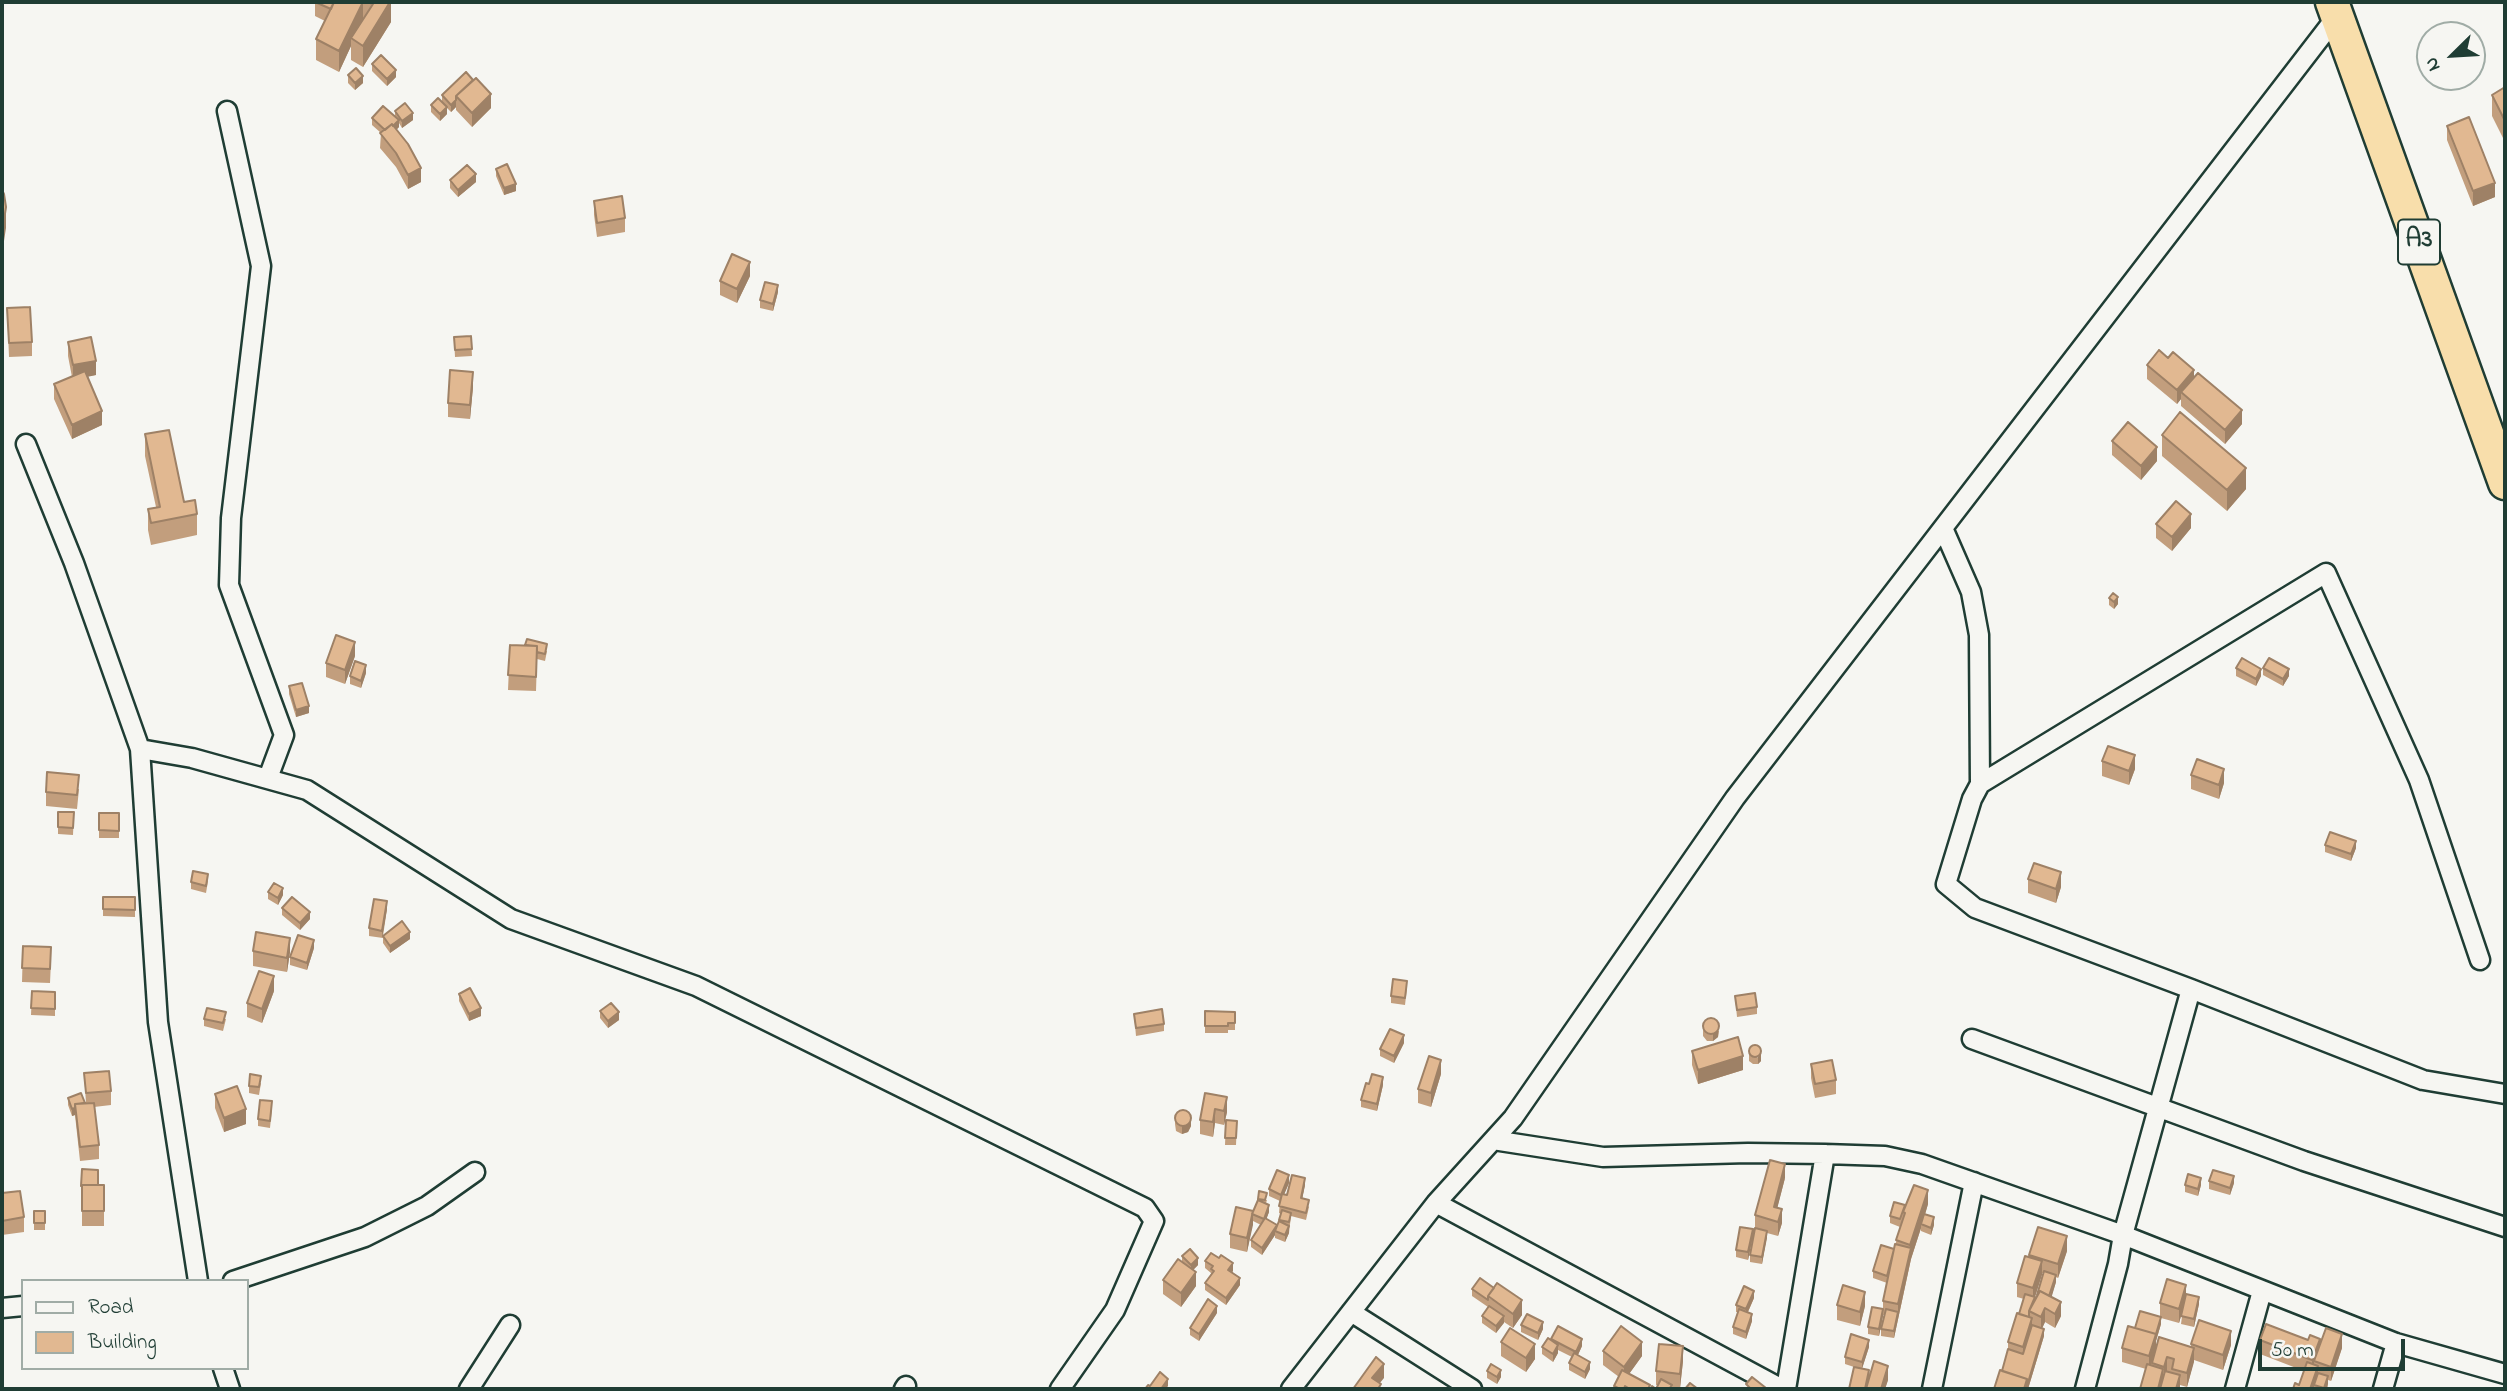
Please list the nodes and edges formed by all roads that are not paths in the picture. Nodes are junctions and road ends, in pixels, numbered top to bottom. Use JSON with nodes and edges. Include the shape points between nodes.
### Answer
{"nodes":[{"id":1,"x":2335,"y":9,"type":"edge"},
{"id":2,"x":227,"y":111,"type":"dead end"},
{"id":3,"x":26,"y":444,"type":"dead end"},
{"id":4,"x":2505,"y":483,"type":"edge"},
{"id":5,"x":1943,"y":528,"type":"junction"},
{"id":6,"x":140,"y":749,"type":"junction"},
{"id":7,"x":268,"y":778,"type":"junction"},
{"id":8,"x":1980,"y":784,"type":"junction"},
{"id":9,"x":2480,"y":960,"type":"dead end"},
{"id":10,"x":2191,"y":989,"type":"junction"},
{"id":11,"x":1972,"y":1039,"type":"dead end"},
{"id":12,"x":2505,"y":1094,"type":"edge"},
{"id":13,"x":2158,"y":1107,"type":"junction"},
{"id":14,"x":1493,"y":1140,"type":"junction"},
{"id":15,"x":1825,"y":1154,"type":"junction"},
{"id":16,"x":475,"y":1172,"type":"dead end"},
{"id":17,"x":1973,"y":1182,"type":"junction"},
{"id":18,"x":1436,"y":1203,"type":"junction"},
{"id":19,"x":2505,"y":1227,"type":"edge"},
{"id":20,"x":2123,"y":1235,"type":"junction"},
{"id":21,"x":198,"y":1279,"type":"edge"},
{"id":22,"x":239,"y":1279,"type":"edge"},
{"id":23,"x":2262,"y":1291,"type":"junction"},
{"id":24,"x":21,"y":1306,"type":"edge"},
{"id":25,"x":2,"y":1308,"type":"edge"},
{"id":26,"x":1351,"y":1312,"type":"junction"},
{"id":27,"x":510,"y":1325,"type":"dead end"},
{"id":28,"x":2396,"y":1343,"type":"junction"},
{"id":29,"x":224,"y":1370,"type":"edge"},
{"id":30,"x":2505,"y":1374,"type":"edge"},
{"id":31,"x":230,"y":1389,"type":"edge"},
{"id":32,"x":469,"y":1389,"type":"edge"},
{"id":33,"x":1060,"y":1389,"type":"edge"},
{"id":34,"x":1291,"y":1389,"type":"edge"},
{"id":35,"x":1472,"y":1389,"type":"edge"},
{"id":36,"x":1784,"y":1389,"type":"edge"},
{"id":37,"x":1933,"y":1389,"type":"edge"},
{"id":38,"x":2085,"y":1389,"type":"edge"},
{"id":39,"x":2235,"y":1389,"type":"edge"},
{"id":40,"x":2383,"y":1389,"type":"edge"}],
"edges":[{"from":1,"to":4,"type":"highway","number":"A3"},
{"from":1,"to":5,"type":"street"},
{"from":2,"to":7,"type":"street","via":[[261,266],[231,518],[229,585],[284,735]]},
{"from":3,"to":6,"type":"street"},
{"from":5,"to":8,"type":"street","via":[[1971,592],[1979,635]]},
{"from":5,"to":14,"type":"street","via":[[1735,798],[1513,1118]]},
{"from":6,"to":7,"type":"street"},
{"from":6,"to":21,"type":"street","via":[[158,1022]]},
{"from":7,"to":33,"type":"street","via":[[307,790],[510,919],[696,986],[1145,1208],[1154,1221],[1115,1310]]},
{"from":8,"to":9,"type":"street","via":[[2326,573],[2419,780]]},
{"from":8,"to":10,"type":"street","via":[[1946,884],[1975,908]]},
{"from":10,"to":12,"type":"street","via":[[2423,1080]]},
{"from":10,"to":13,"type":"street"},
{"from":11,"to":13,"type":"street"},
{"from":13,"to":19,"type":"street"},
{"from":13,"to":20,"type":"street"},
{"from":14,"to":15,"type":"street","via":[[1603,1157]]},
{"from":14,"to":18,"type":"street"},
{"from":15,"to":17,"type":"street","via":[[1885,1156]]},
{"from":15,"to":36,"type":"street"},
{"from":16,"to":22,"type":"street","via":[[427,1206],[365,1237]]},
{"from":17,"to":20,"type":"street"},
{"from":17,"to":37,"type":"street"},
{"from":18,"to":26,"type":"street"},
{"from":18,"to":36,"type":"street"},
{"from":20,"to":23,"type":"street"},
{"from":20,"to":38,"type":"street"},
{"from":23,"to":28,"type":"street"},
{"from":23,"to":39,"type":"street"},
{"from":24,"to":25,"type":"street"},
{"from":26,"to":34,"type":"street"},
{"from":26,"to":35,"type":"street"},
{"from":27,"to":32,"type":"street"},
{"from":28,"to":30,"type":"street"},
{"from":28,"to":40,"type":"street"},
{"from":29,"to":31,"type":"street"}]}
